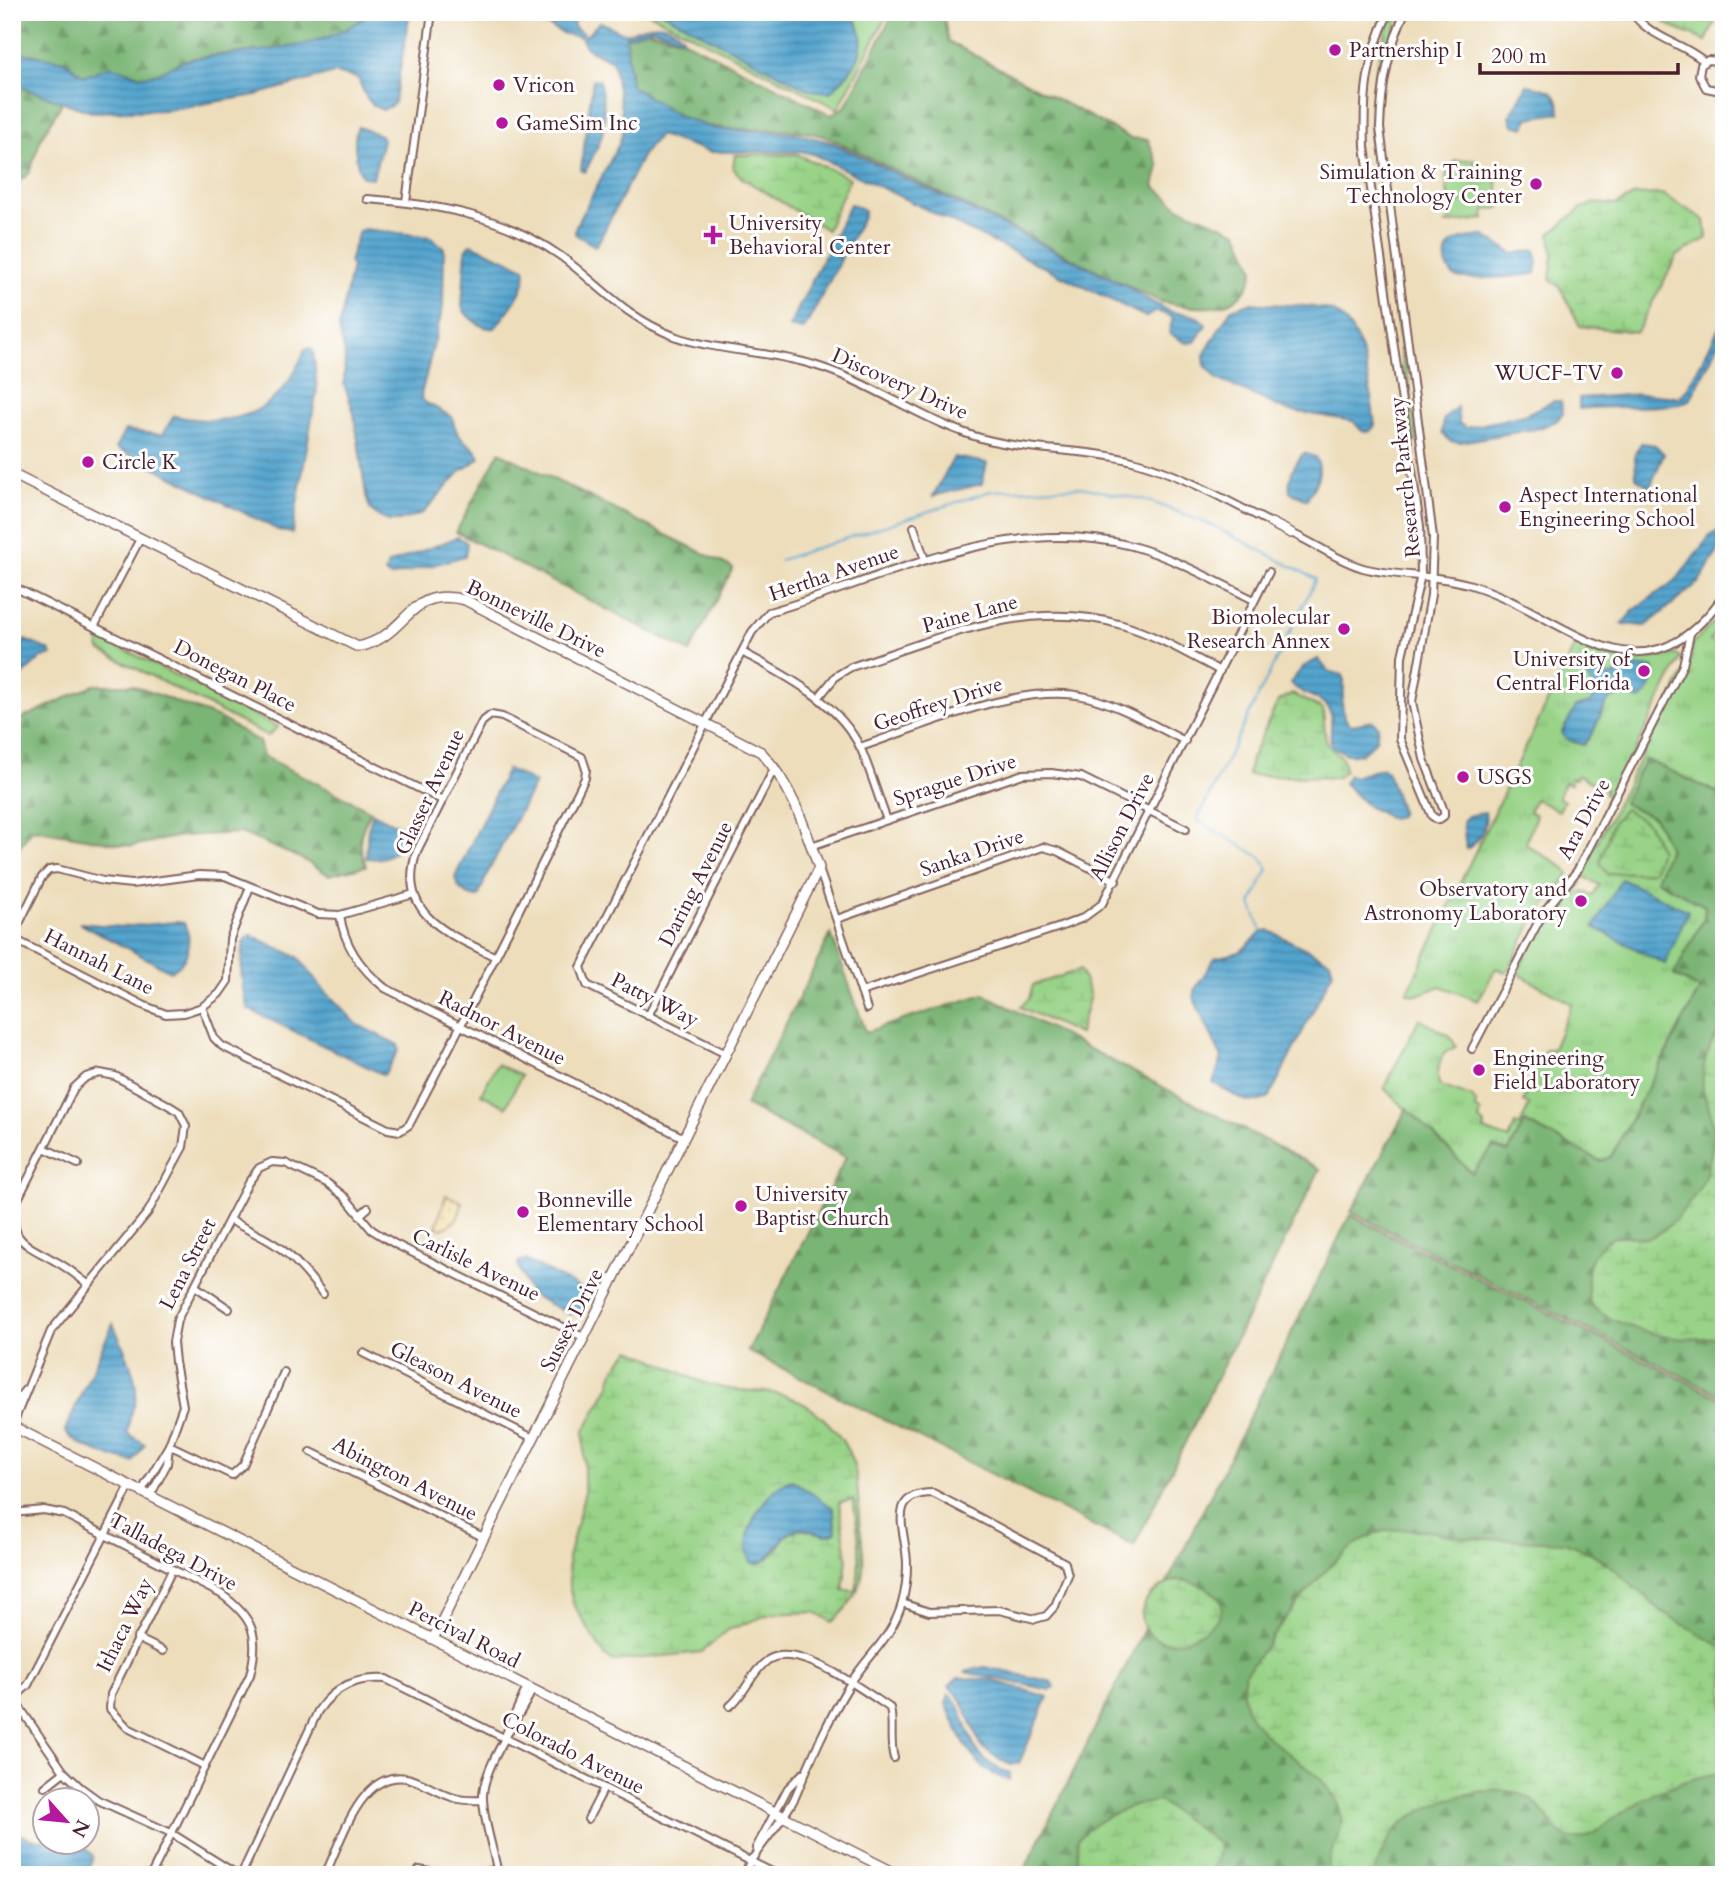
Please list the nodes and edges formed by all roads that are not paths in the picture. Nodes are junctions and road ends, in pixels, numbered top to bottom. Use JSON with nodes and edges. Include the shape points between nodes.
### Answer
{"nodes":[{"id":1,"x":432,"y":12,"type":"edge"},
{"id":2,"x":1389,"y":12,"type":"edge"},
{"id":3,"x":1405,"y":12,"type":"edge"},
{"id":4,"x":1632,"y":12,"type":"edge"},
{"id":5,"x":1705,"y":62,"type":"junction"},
{"id":6,"x":1724,"y":62,"type":"edge"},
{"id":7,"x":1724,"y":87,"type":"edge"},
{"id":8,"x":367,"y":199,"type":"dead end"},
{"id":9,"x":406,"y":202,"type":"junction"},
{"id":10,"x":12,"y":474,"type":"edge"},
{"id":11,"x":1271,"y":523,"type":"joint"},
{"id":12,"x":914,"y":527,"type":"dead end"},
{"id":13,"x":1292,"y":533,"type":"joint"},
{"id":14,"x":140,"y":539,"type":"junction"},
{"id":15,"x":925,"y":560,"type":"junction"},
{"id":16,"x":1269,"y":572,"type":"dead end"},
{"id":17,"x":1421,"y":575,"type":"junction"},
{"id":18,"x":1432,"y":576,"type":"junction"},
{"id":19,"x":12,"y":586,"type":"edge"},
{"id":20,"x":1724,"y":595,"type":"edge"},
{"id":21,"x":1255,"y":600,"type":"junction"},
{"id":22,"x":95,"y":625,"type":"junction"},
{"id":23,"x":1691,"y":632,"type":"junction"},
{"id":24,"x":742,"y":652,"type":"junction"},
{"id":25,"x":1220,"y":671,"type":"junction"},
{"id":26,"x":818,"y":697,"type":"junction"},
{"id":27,"x":706,"y":722,"type":"junction"},
{"id":28,"x":1185,"y":741,"type":"junction"},
{"id":29,"x":860,"y":747,"type":"junction"},
{"id":30,"x":775,"y":767,"type":"junction"},
{"id":31,"x":442,"y":800,"type":"junction"},
{"id":32,"x":1150,"y":810,"type":"junction"},
{"id":33,"x":887,"y":820,"type":"junction"},
{"id":34,"x":1186,"y":829,"type":"dead end"},
{"id":35,"x":811,"y":846,"type":"junction"},
{"id":36,"x":819,"y":868,"type":"junction"},
{"id":37,"x":1116,"y":881,"type":"junction"},
{"id":38,"x":250,"y":887,"type":"junction"},
{"id":39,"x":414,"y":894,"type":"junction"},
{"id":40,"x":340,"y":915,"type":"junction"},
{"id":41,"x":837,"y":919,"type":"junction"},
{"id":42,"x":12,"y":938,"type":"edge"},
{"id":43,"x":496,"y":957,"type":"junction"},
{"id":44,"x":581,"y":967,"type":"joint"},
{"id":45,"x":861,"y":992,"type":"junction"},
{"id":46,"x":202,"y":1007,"type":"junction"},
{"id":47,"x":867,"y":1010,"type":"dead end"},
{"id":48,"x":648,"y":1016,"type":"junction"},
{"id":49,"x":461,"y":1027,"type":"junction"},
{"id":50,"x":1472,"y":1049,"type":"dead end"},
{"id":51,"x":726,"y":1054,"type":"junction"},
{"id":52,"x":684,"y":1138,"type":"junction"},
{"id":53,"x":44,"y":1148,"type":"junction"},
{"id":54,"x":78,"y":1164,"type":"dead end"},
{"id":55,"x":248,"y":1183,"type":"joint"},
{"id":56,"x":368,"y":1208,"type":"dead end"},
{"id":57,"x":360,"y":1215,"type":"junction"},
{"id":58,"x":229,"y":1220,"type":"junction"},
{"id":59,"x":88,"y":1284,"type":"junction"},
{"id":60,"x":195,"y":1286,"type":"junction"},
{"id":61,"x":323,"y":1294,"type":"dead end"},
{"id":62,"x":229,"y":1309,"type":"dead end"},
{"id":63,"x":583,"y":1337,"type":"junction"},
{"id":64,"x":363,"y":1353,"type":"dead end"},
{"id":65,"x":284,"y":1372,"type":"dead end"},
{"id":66,"x":27,"y":1388,"type":"junction"},
{"id":67,"x":12,"y":1406,"type":"edge"},
{"id":68,"x":12,"y":1426,"type":"edge"},
{"id":69,"x":533,"y":1438,"type":"junction"},
{"id":70,"x":169,"y":1445,"type":"junction"},
{"id":71,"x":311,"y":1451,"type":"dead end"},
{"id":72,"x":130,"y":1486,"type":"junction"},
{"id":73,"x":146,"y":1494,"type":"junction"},
{"id":74,"x":12,"y":1513,"type":"edge"},
{"id":75,"x":104,"y":1536,"type":"junction"},
{"id":76,"x":483,"y":1538,"type":"junction"},
{"id":77,"x":172,"y":1570,"type":"junction"},
{"id":78,"x":902,"y":1603,"type":"junction"},
{"id":79,"x":137,"y":1638,"type":"junction"},
{"id":80,"x":433,"y":1639,"type":"junction"},
{"id":81,"x":163,"y":1651,"type":"dead end"},
{"id":82,"x":850,"y":1684,"type":"junction"},
{"id":83,"x":530,"y":1688,"type":"junction"},
{"id":84,"x":13,"y":1700,"type":"edge"},
{"id":85,"x":730,"y":1706,"type":"dead end"},
{"id":86,"x":505,"y":1738,"type":"junction"},
{"id":87,"x":894,"y":1758,"type":"dead end"},
{"id":88,"x":205,"y":1766,"type":"junction"},
{"id":89,"x":64,"y":1772,"type":"junction"},
{"id":90,"x":46,"y":1786,"type":"edge"},
{"id":91,"x":604,"y":1788,"type":"junction"},
{"id":92,"x":482,"y":1800,"type":"junction"},
{"id":93,"x":779,"y":1813,"type":"junction"},
{"id":94,"x":588,"y":1819,"type":"dead end"},
{"id":95,"x":171,"y":1833,"type":"junction"},
{"id":96,"x":751,"y":1861,"type":"junction"},
{"id":97,"x":419,"y":1870,"type":"dead end"},
{"id":98,"x":497,"y":1872,"type":"edge"},
{"id":99,"x":151,"y":1875,"type":"edge"},
{"id":100,"x":240,"y":1875,"type":"edge"},
{"id":101,"x":325,"y":1875,"type":"edge"},
{"id":102,"x":448,"y":1875,"type":"edge"},
{"id":103,"x":473,"y":1875,"type":"edge"},
{"id":104,"x":744,"y":1875,"type":"edge"},
{"id":105,"x":778,"y":1875,"type":"edge"},
{"id":106,"x":899,"y":1875,"type":"edge"}],
"edges":[{"from":1,"to":9,"type":"street"},
{"from":2,"to":17,"type":"street","name":"Research Parkway","via":[[1373,44],[1363,94],[1365,147],[1420,526]]},
{"from":3,"to":18,"type":"street","name":"Research Parkway","via":[[1393,38],[1381,87],[1380,128],[1433,537]]},
{"from":4,"to":5,"type":"street","via":[[1644,26]]},
{"from":5,"to":6,"type":"street"},
{"from":5,"to":7,"type":"street","via":[[1699,70],[1702,85],[1711,90]]},
{"from":8,"to":9,"type":"street","name":"Discovery Drive"},
{"from":9,"to":11,"type":"street","name":"Discovery Drive","via":[[466,213],[522,234],[561,257],[622,309],[675,336],[816,365],[932,421],[1000,444],[1136,462],[1182,478]]},
{"from":10,"to":14,"type":"street","name":"Bonneville Drive"},
{"from":11,"to":13,"type":"street","name":"Discovery Drive"},
{"from":12,"to":15,"type":"street"},
{"from":13,"to":17,"type":"street","name":"Discovery Drive","via":[[1359,567]]},
{"from":14,"to":22,"type":"street"},
{"from":14,"to":27,"type":"street","name":"Bonneville Drive","via":[[358,647],[389,635],[415,607],[432,598],[465,600]]},
{"from":15,"to":21,"type":"street","name":"Hertha Avenue","via":[[978,544],[1027,537],[1084,538],[1162,556]]},
{"from":15,"to":24,"type":"street","name":"Hertha Avenue","via":[[769,612]]},
{"from":16,"to":21,"type":"street","name":"Allison Drive"},
{"from":17,"to":18,"type":"street","name":"Discovery Drive"},
{"from":17,"to":18,"type":"street","name":"Research Parkway","via":[[1402,656],[1400,739],[1432,816],[1438,820],[1444,811],[1423,758],[1412,702]]},
{"from":18,"to":23,"type":"street","name":"Discovery Drive","via":[[1479,587],[1612,651],[1665,647]]},
{"from":19,"to":22,"type":"street","name":"Donegan Place"},
{"from":20,"to":23,"type":"street"},
{"from":21,"to":25,"type":"street","name":"Allison Drive"},
{"from":22,"to":31,"type":"street","name":"Donegan Place"},
{"from":23,"to":50,"type":"street","name":"Ara Drive","via":[[1683,665],[1582,862],[1543,913]]},
{"from":24,"to":26,"type":"street"},
{"from":24,"to":27,"type":"street","name":"Hertha Avenue"},
{"from":25,"to":26,"type":"street","name":"Paine Lane","via":[[1123,625],[1045,614],[1000,619],[851,667]]},
{"from":25,"to":28,"type":"street","name":"Allison Drive"},
{"from":26,"to":29,"type":"street"},
{"from":27,"to":30,"type":"street","name":"Bonneville Drive","via":[[761,751]]},
{"from":27,"to":44,"type":"street","name":"Hertha Avenue"},
{"from":28,"to":29,"type":"street","name":"Geoffrey Drive","via":[[1116,706],[1084,696],[1049,694],[1009,698]]},
{"from":28,"to":32,"type":"street","name":"Allison Drive"},
{"from":29,"to":33,"type":"street"},
{"from":30,"to":35,"type":"street","name":"Bonneville Drive","via":[[799,807]]},
{"from":30,"to":48,"type":"street","name":"Daring Avenue"},
{"from":31,"to":39,"type":"street","name":"Glasser Avenue","via":[[412,866]]},
{"from":31,"to":43,"type":"street","name":"Glasser Avenue","via":[[482,722],[491,715],[582,757],[585,778]]},
{"from":32,"to":33,"type":"street","name":"Sprague Drive","via":[[1081,777],[1051,773],[1023,775]]},
{"from":32,"to":34,"type":"street","name":"Sprague Drive"},
{"from":32,"to":37,"type":"street","name":"Allison Drive"},
{"from":33,"to":35,"type":"street","name":"Sprague Drive"},
{"from":35,"to":36,"type":"street","name":"Bonneville Drive"},
{"from":36,"to":41,"type":"street","name":"Bonneville Drive"},
{"from":36,"to":51,"type":"street","name":"Sussex Drive"},
{"from":37,"to":41,"type":"street","name":"Sanka Drive","via":[[1043,847]]},
{"from":37,"to":45,"type":"street","name":"Allison Drive","via":[[1102,904],[1083,918]]},
{"from":38,"to":40,"type":"street","via":[[318,914]]},
{"from":38,"to":42,"type":"street","via":[[225,876],[132,884],[49,870]]},
{"from":38,"to":46,"type":"street","via":[[230,939],[228,981],[219,995]]},
{"from":39,"to":40,"type":"street"},
{"from":39,"to":43,"type":"street","via":[[433,924]]},
{"from":40,"to":49,"type":"street","name":"Radnor Avenue","via":[[343,935],[371,978]]},
{"from":41,"to":45,"type":"street","name":"Bonneville Drive"},
{"from":42,"to":46,"type":"street","name":"Hannah Lane","via":[[166,1014]]},
{"from":43,"to":49,"type":"street","name":"Glasser Avenue"},
{"from":44,"to":48,"type":"street","name":"Patty Way","via":[[587,985]]},
{"from":45,"to":47,"type":"street","name":"Bonneville Drive"},
{"from":46,"to":49,"type":"street","name":"Glasser Avenue","via":[[222,1046],[388,1129],[401,1131],[409,1125]]},
{"from":48,"to":51,"type":"street","name":"Patty Way"},
{"from":49,"to":52,"type":"street","name":"Radnor Avenue"},
{"from":51,"to":52,"type":"street","name":"Sussex Drive"},
{"from":52,"to":63,"type":"street","name":"Sussex Drive"},
{"from":53,"to":54,"type":"street"},
{"from":53,"to":59,"type":"street","via":[[16,1203],[12,1221],[17,1236],[28,1247]]},
{"from":53,"to":59,"type":"street","via":[[74,1088],[86,1077],[100,1073],[115,1076],[168,1105],[179,1112],[186,1126],[183,1147],[148,1212]]},
{"from":55,"to":57,"type":"street","name":"Carlisle Avenue","via":[[259,1168],[285,1163],[327,1183]]},
{"from":55,"to":58,"type":"street","name":"Lena Street"},
{"from":56,"to":57,"type":"street"},
{"from":57,"to":63,"type":"street","name":"Carlisle Avenue","via":[[372,1230],[395,1244]]},
{"from":58,"to":60,"type":"street","name":"Lena Street"},
{"from":58,"to":61,"type":"street","via":[[282,1246]]},
{"from":59,"to":66,"type":"street","via":[[51,1331]]},
{"from":60,"to":62,"type":"street"},
{"from":60,"to":70,"type":"street","name":"Lena Street","via":[[177,1320],[173,1342],[183,1406]]},
{"from":63,"to":69,"type":"street","name":"Sussex Drive"},
{"from":64,"to":69,"type":"street","name":"Gleason Avenue"},
{"from":65,"to":70,"type":"street","via":[[243,1465],[232,1475]]},
{"from":66,"to":67,"type":"street"},
{"from":66,"to":68,"type":"street"},
{"from":68,"to":72,"type":"street","name":"Percival Road"},
{"from":69,"to":76,"type":"street","name":"Sussex Drive"},
{"from":70,"to":73,"type":"street","name":"Lena Street"},
{"from":71,"to":76,"type":"street","name":"Abington Avenue"},
{"from":72,"to":73,"type":"street","name":"Percival Road"},
{"from":72,"to":75,"type":"street"},
{"from":73,"to":80,"type":"street","name":"Percival Road"},
{"from":74,"to":75,"type":"street","name":"Talladega Drive","via":[[44,1510],[64,1514]]},
{"from":75,"to":77,"type":"street","name":"Talladega Drive"},
{"from":75,"to":84,"type":"street","via":[[28,1685]]},
{"from":76,"to":80,"type":"street","name":"Sussex Drive"},
{"from":77,"to":79,"type":"street","name":"Ithaca Way"},
{"from":77,"to":88,"type":"street","name":"Talladega Drive","via":[[240,1608],[254,1631],[256,1652],[250,1675]]},
{"from":78,"to":78,"type":"street","via":[[908,1567],[902,1508],[909,1497],[919,1493],[933,1493],[1056,1555],[1065,1563],[1068,1575],[1055,1606],[1035,1619],[999,1610],[929,1612]]},
{"from":78,"to":82,"type":"street","via":[[892,1628]]},
{"from":79,"to":81,"type":"street"},
{"from":79,"to":88,"type":"street","name":"Ithaca Way","via":[[111,1694],[110,1709],[128,1728]]},
{"from":80,"to":83,"type":"street","name":"Percival Road"},
{"from":82,"to":85,"type":"street","via":[[806,1658],[783,1654],[768,1660]]},
{"from":82,"to":87,"type":"street","via":[[890,1709]]},
{"from":82,"to":93,"type":"street","via":[[803,1772],[796,1797]]},
{"from":83,"to":86,"type":"street","via":[[506,1728]]},
{"from":83,"to":93,"type":"street","name":"Percival Road"},
{"from":84,"to":89,"type":"street"},
{"from":86,"to":91,"type":"street","name":"Colorado Avenue"},
{"from":86,"to":92,"type":"street","via":[[483,1786]]},
{"from":86,"to":100,"type":"street","name":"Colorado Avenue","via":[[386,1679],[350,1682],[329,1696],[318,1712]]},
{"from":88,"to":95,"type":"street","name":"Talladega Drive"},
{"from":89,"to":90,"type":"street"},
{"from":89,"to":95,"type":"street","via":[[98,1800]]},
{"from":91,"to":94,"type":"street"},
{"from":91,"to":96,"type":"street","name":"Colorado Avenue"},
{"from":92,"to":98,"type":"street"},
{"from":92,"to":101,"type":"street","via":[[462,1802],[409,1779],[380,1780],[367,1791]]},
{"from":93,"to":96,"type":"street"},
{"from":93,"to":106,"type":"street","name":"Percival Road"},
{"from":95,"to":99,"type":"street","name":"Talladega Drive"},
{"from":95,"to":100,"type":"street"},
{"from":96,"to":104,"type":"street"},
{"from":96,"to":105,"type":"street","name":"Colorado Avenue"},
{"from":97,"to":102,"type":"street"},
{"from":98,"to":103,"type":"street"}]}
